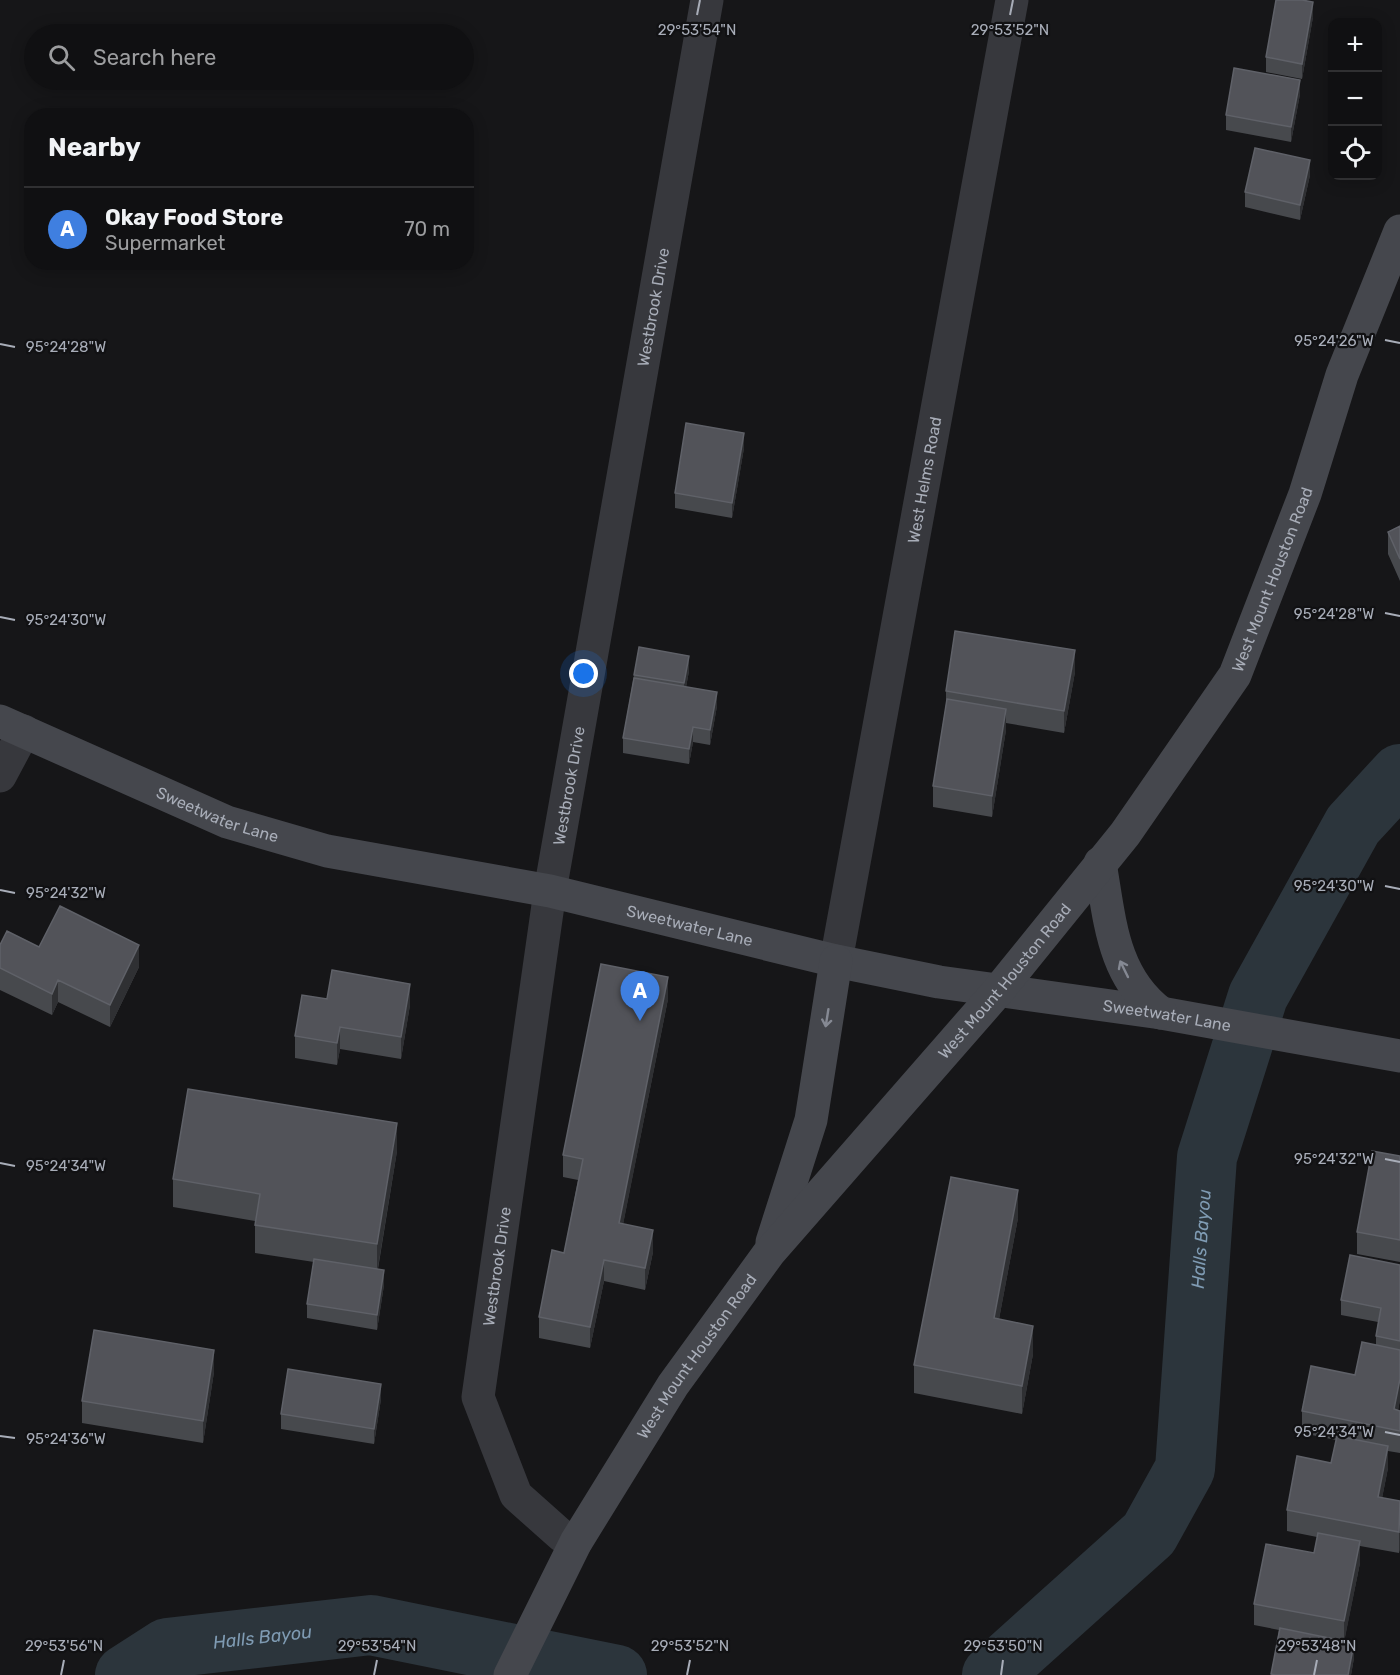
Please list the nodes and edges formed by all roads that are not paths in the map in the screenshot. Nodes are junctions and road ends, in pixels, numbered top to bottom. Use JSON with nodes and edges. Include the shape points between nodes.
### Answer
{"nodes":[{"id":1,"x":707,"y":0,"type":"edge"},
{"id":2,"x":1012,"y":0,"type":"edge"},
{"id":3,"x":1400,"y":231,"type":"edge"},
{"id":4,"x":12,"y":726,"type":"edge"},
{"id":5,"x":0,"y":776,"type":"edge"},
{"id":6,"x":1100,"y":863,"type":"junction"},
{"id":7,"x":550,"y":891,"type":"junction"},
{"id":8,"x":836,"y":961,"type":"junction"},
{"id":9,"x":998,"y":991,"type":"junction"},
{"id":10,"x":1161,"y":1013,"type":"junction"},
{"id":11,"x":1400,"y":1056,"type":"edge"},
{"id":12,"x":769,"y":1253,"type":"junction"},
{"id":13,"x":569,"y":1555,"type":"junction"},
{"id":14,"x":510,"y":1675,"type":"edge"}],
"edges":[{"from":1,"to":7,"type":"street","name":"Westbrook Drive"},
{"from":2,"to":8,"type":"street","name":"West Helms Road"},
{"from":3,"to":6,"type":"main road","name":"West Mount Houston Road","via":[[1342,375],[1305,494],[1235,675],[1125,834]]},
{"from":4,"to":5,"type":"street"},
{"from":4,"to":7,"type":"main road","name":"Sweetwater Lane","via":[[227,822],[327,851]]},
{"from":6,"to":9,"type":"main road","name":"West Mount Houston Road"},
{"from":10,"to":6,"type":"main road","one_way":true,"via":[[1126,975],[1113,944]]},
{"from":7,"to":8,"type":"main road","name":"Sweetwater Lane"},
{"from":7,"to":13,"type":"street","name":"Westbrook Drive","via":[[477,1397],[516,1495],[562,1536]]},
{"from":8,"to":9,"type":"main road","name":"Sweetwater Lane"},
{"from":8,"to":12,"type":"main road","one_way":true,"via":[[810,1120]]},
{"from":9,"to":10,"type":"main road","name":"Sweetwater Lane"},
{"from":9,"to":12,"type":"main road","name":"West Mount Houston Road"},
{"from":10,"to":11,"type":"main road","name":"Sweetwater Lane"},
{"from":12,"to":13,"type":"main road","name":"West Mount Houston Road","via":[[673,1384]]},
{"from":13,"to":14,"type":"main road","name":"West Mount Houston Road"}]}
